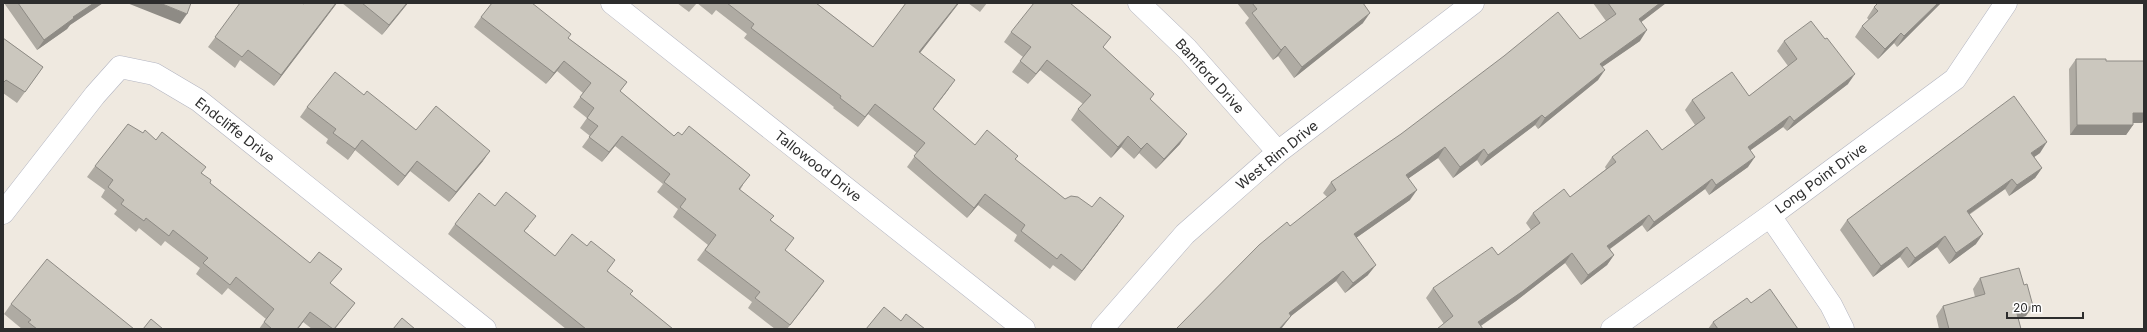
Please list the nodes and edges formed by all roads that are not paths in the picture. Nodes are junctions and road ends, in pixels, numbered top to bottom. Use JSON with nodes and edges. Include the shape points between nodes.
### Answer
{"nodes":[{"id":1,"x":612,"y":3,"type":"edge"},
{"id":2,"x":1140,"y":3,"type":"edge"},
{"id":3,"x":1473,"y":3,"type":"edge"},
{"id":4,"x":2006,"y":3,"type":"edge"},
{"id":5,"x":1278,"y":152,"type":"junction"},
{"id":6,"x":3,"y":213,"type":"edge"},
{"id":7,"x":1770,"y":216,"type":"junction"},
{"id":8,"x":485,"y":329,"type":"edge"},
{"id":9,"x":1024,"y":329,"type":"edge"},
{"id":10,"x":1102,"y":329,"type":"edge"},
{"id":11,"x":1612,"y":329,"type":"edge"},
{"id":12,"x":1843,"y":329,"type":"edge"}],
"edges":[{"from":1,"to":9,"type":"street","name":"Tallowood Drive"},
{"from":2,"to":5,"type":"street","name":"Bamford Drive","via":[[1187,49]]},
{"from":3,"to":5,"type":"street","name":"West Rim Drive"},
{"from":4,"to":7,"type":"street","name":"Long Point Drive","via":[[1955,79]]},
{"from":5,"to":10,"type":"street","name":"West Rim Drive","via":[[1185,234]]},
{"from":6,"to":8,"type":"street","name":"Endcliffe Drive","via":[[95,95],[120,68],[154,74],[198,100]]},
{"from":7,"to":11,"type":"street","name":"Long Point Drive"},
{"from":7,"to":12,"type":"street","via":[[1830,305]]}]}
